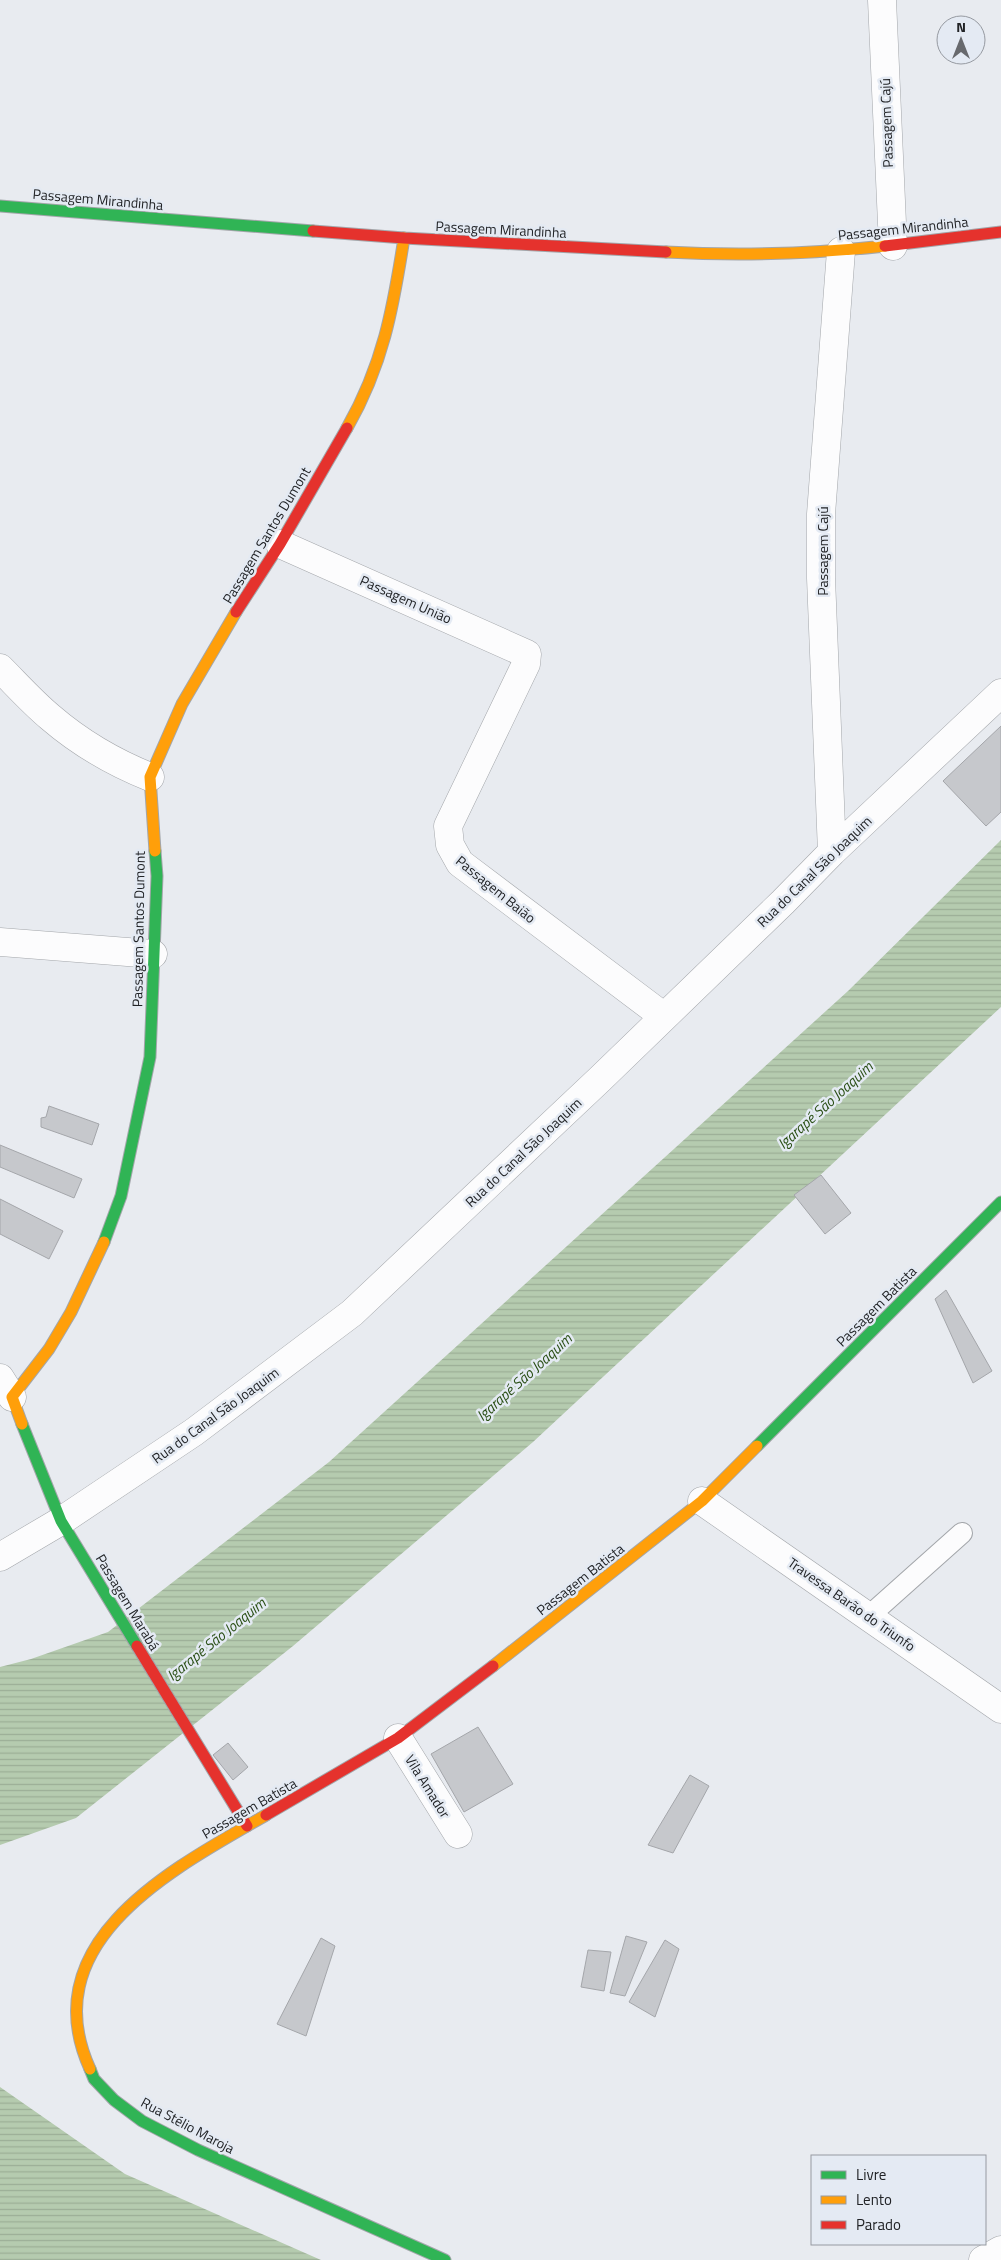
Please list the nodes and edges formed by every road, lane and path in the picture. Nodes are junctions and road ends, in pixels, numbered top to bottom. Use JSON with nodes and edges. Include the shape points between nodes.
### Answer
{"nodes":[{"id":1,"x":882,"y":0,"type":"edge"},
{"id":2,"x":0,"y":206,"type":"edge"},
{"id":3,"x":1001,"y":232,"type":"edge"},
{"id":4,"x":404,"y":238,"type":"junction"},
{"id":5,"x":893,"y":246,"type":"junction"},
{"id":6,"x":841,"y":251,"type":"junction"},
{"id":7,"x":280,"y":544,"type":"junction"},
{"id":8,"x":528,"y":659,"type":"joint"},
{"id":9,"x":0,"y":668,"type":"edge"},
{"id":10,"x":1001,"y":693,"type":"edge"},
{"id":11,"x":150,"y":777,"type":"junction"},
{"id":12,"x":832,"y":852,"type":"junction"},
{"id":13,"x":0,"y":942,"type":"edge"},
{"id":14,"x":153,"y":954,"type":"junction"},
{"id":15,"x":663,"y":1016,"type":"junction"},
{"id":16,"x":1001,"y":1202,"type":"edge"},
{"id":17,"x":6,"y":1388,"type":"edge"},
{"id":18,"x":702,"y":1501,"type":"junction"},
{"id":19,"x":61,"y":1521,"type":"junction"},
{"id":20,"x":962,"y":1533,"type":"dead end"},
{"id":21,"x":0,"y":1557,"type":"edge"},
{"id":22,"x":869,"y":1616,"type":"junction"},
{"id":23,"x":1001,"y":1708,"type":"edge"},
{"id":24,"x":398,"y":1738,"type":"junction"},
{"id":25,"x":247,"y":1826,"type":"junction"},
{"id":26,"x":458,"y":1834,"type":"dead end"},
{"id":27,"x":123,"y":1911,"type":"joint"},
{"id":28,"x":1001,"y":2250,"type":"edge"},
{"id":29,"x":445,"y":2260,"type":"edge"},
{"id":30,"x":983,"y":2260,"type":"edge"}],
"edges":[{"from":1,"to":5,"type":"street","name":"Passagem Cajú"},
{"from":2,"to":4,"type":"street","name":"Passagem Mirandinha"},
{"from":3,"to":5,"type":"street","name":"Passagem Mirandinha"},
{"from":4,"to":6,"type":"street","name":"Passagem Mirandinha","via":[[728,255]]},
{"from":4,"to":7,"type":"street","name":"Passagem Santos Dumont","via":[[386,338],[374,374],[357,410]]},
{"from":5,"to":6,"type":"street","name":"Passagem Mirandinha"},
{"from":6,"to":12,"type":"street","name":"Passagem Cajú","via":[[821,514]]},
{"from":7,"to":8,"type":"street","name":"Passagem União","via":[[524,652]]},
{"from":7,"to":11,"type":"street","name":"Passagem Santos Dumont","via":[[182,704]]},
{"from":8,"to":15,"type":"street","name":"Passagem Baião","via":[[448,826],[454,856]]},
{"from":9,"to":11,"type":"street","via":[[50,718],[92,747]]},
{"from":10,"to":12,"type":"street","name":"Rua do Canal São Joaquim"},
{"from":11,"to":14,"type":"street","name":"Passagem Santos Dumont","via":[[157,876]]},
{"from":12,"to":15,"type":"street","name":"Rua do Canal São Joaquim"},
{"from":13,"to":14,"type":"street"},
{"from":14,"to":17,"type":"street","name":"Passagem Santos Dumont","via":[[150,1057],[121,1196],[105,1240],[71,1312],[49,1349]]},
{"from":15,"to":19,"type":"street","name":"Rua do Canal São Joaquim","via":[[352,1313],[194,1432]]},
{"from":16,"to":18,"type":"street","name":"Passagem Batista"},
{"from":17,"to":19,"type":"street","name":"Passagem Santos Dumont"},
{"from":18,"to":22,"type":"street","name":"Travessa Barão do Triunfo"},
{"from":18,"to":24,"type":"street","name":"Passagem Batista"},
{"from":19,"to":21,"type":"street","name":"Rua do Canal São Joaquim"},
{"from":19,"to":25,"type":"street","name":"Passagem Marabá"},
{"from":20,"to":22,"type":"lane"},
{"from":22,"to":23,"type":"street","name":"Travessa Barão do Triunfo"},
{"from":24,"to":25,"type":"street","name":"Passagem Batista"},
{"from":24,"to":26,"type":"street","name":"Vila Amador"},
{"from":25,"to":27,"type":"street","name":"Passagem Batista","via":[[189,1859]]},
{"from":27,"to":29,"type":"street","name":"Rua Stélio Maroja","via":[[93,1949],[78,1985],[75,2012],[80,2048],[94,2079],[114,2100],[142,2121],[198,2150]]},
{"from":28,"to":30,"type":"street"}]}
